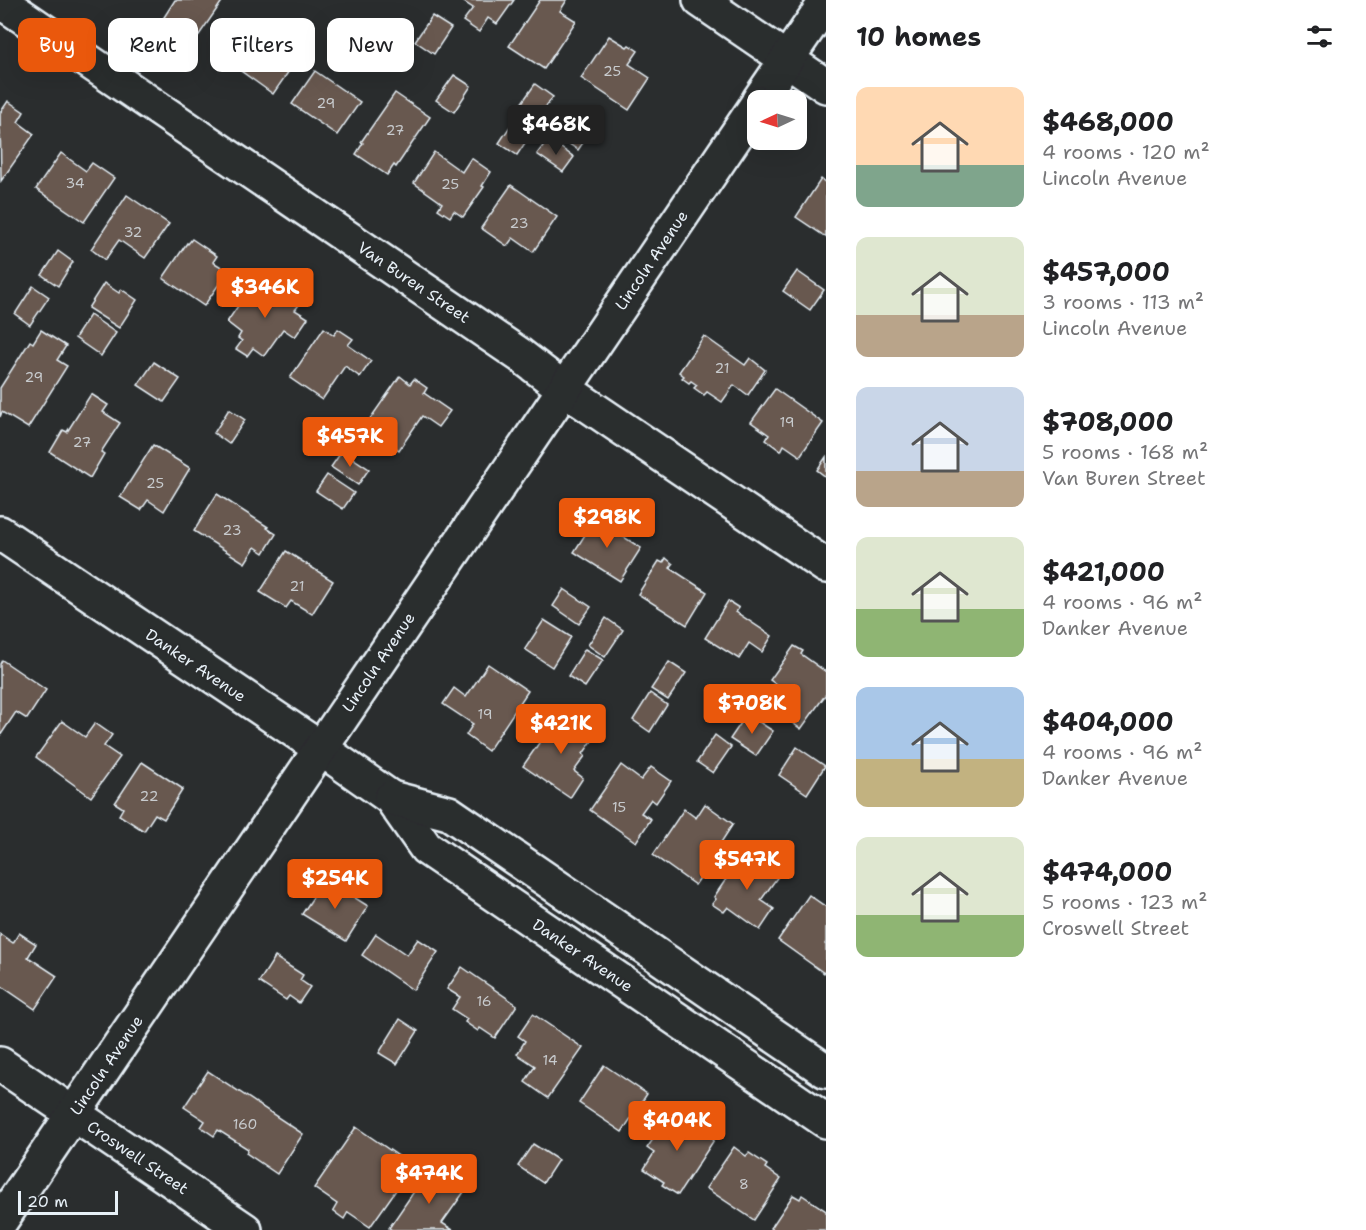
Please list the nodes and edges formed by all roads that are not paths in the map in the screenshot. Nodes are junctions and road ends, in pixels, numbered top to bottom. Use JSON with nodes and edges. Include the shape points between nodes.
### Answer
{"nodes":[{"id":1,"x":700,"y":0,"type":"edge"},
{"id":2,"x":0,"y":1,"type":"edge"},
{"id":3,"x":826,"y":2,"type":"edge"},
{"id":4,"x":787,"y":59,"type":"junction"},
{"id":5,"x":826,"y":86,"type":"edge"},
{"id":6,"x":766,"y":90,"type":"edge"},
{"id":7,"x":747,"y":118,"type":"edge"},
{"id":8,"x":563,"y":388,"type":"junction"},
{"id":9,"x":0,"y":533,"type":"edge"},
{"id":10,"x":826,"y":566,"type":"edge"},
{"id":11,"x":320,"y":748,"type":"junction"},
{"id":12,"x":391,"y":798,"type":"junction"},
{"id":13,"x":783,"y":1042,"type":"junction"},
{"id":14,"x":0,"y":1064,"type":"edge"},
{"id":15,"x":826,"y":1071,"type":"edge"},
{"id":16,"x":760,"y":1077,"type":"junction"},
{"id":17,"x":73,"y":1113,"type":"junction"},
{"id":18,"x":826,"y":1121,"type":"edge"},
{"id":19,"x":0,"y":1222,"type":"edge"},
{"id":20,"x":245,"y":1230,"type":"edge"}],
"edges":[{"from":1,"to":4,"type":"street"},
{"from":2,"to":8,"type":"street","name":"Van Buren Street"},
{"from":3,"to":4,"type":"street","name":"Lincoln Avenue"},
{"from":4,"to":5,"type":"street"},
{"from":4,"to":6,"type":"street","name":"Lincoln Avenue"},
{"from":7,"to":8,"type":"street","name":"Lincoln Avenue"},
{"from":8,"to":10,"type":"street","name":"Van Buren Street"},
{"from":8,"to":11,"type":"street","name":"Lincoln Avenue"},
{"from":9,"to":11,"type":"street","name":"Danker Avenue"},
{"from":11,"to":12,"type":"street","name":"Danker Avenue"},
{"from":11,"to":17,"type":"street","name":"Lincoln Avenue"},
{"from":12,"to":13,"type":"street","name":"Danker Avenue","via":[[449,813]]},
{"from":12,"to":16,"type":"street","name":"Danker Avenue","via":[[426,848]]},
{"from":13,"to":15,"type":"street","name":"Danker Avenue"},
{"from":13,"to":16,"type":"street"},
{"from":14,"to":17,"type":"street","name":"Croswell Street"},
{"from":16,"to":18,"type":"street","name":"Danker Avenue"},
{"from":17,"to":19,"type":"street","name":"Lincoln Avenue"},
{"from":17,"to":20,"type":"street","name":"Croswell Street"}]}
